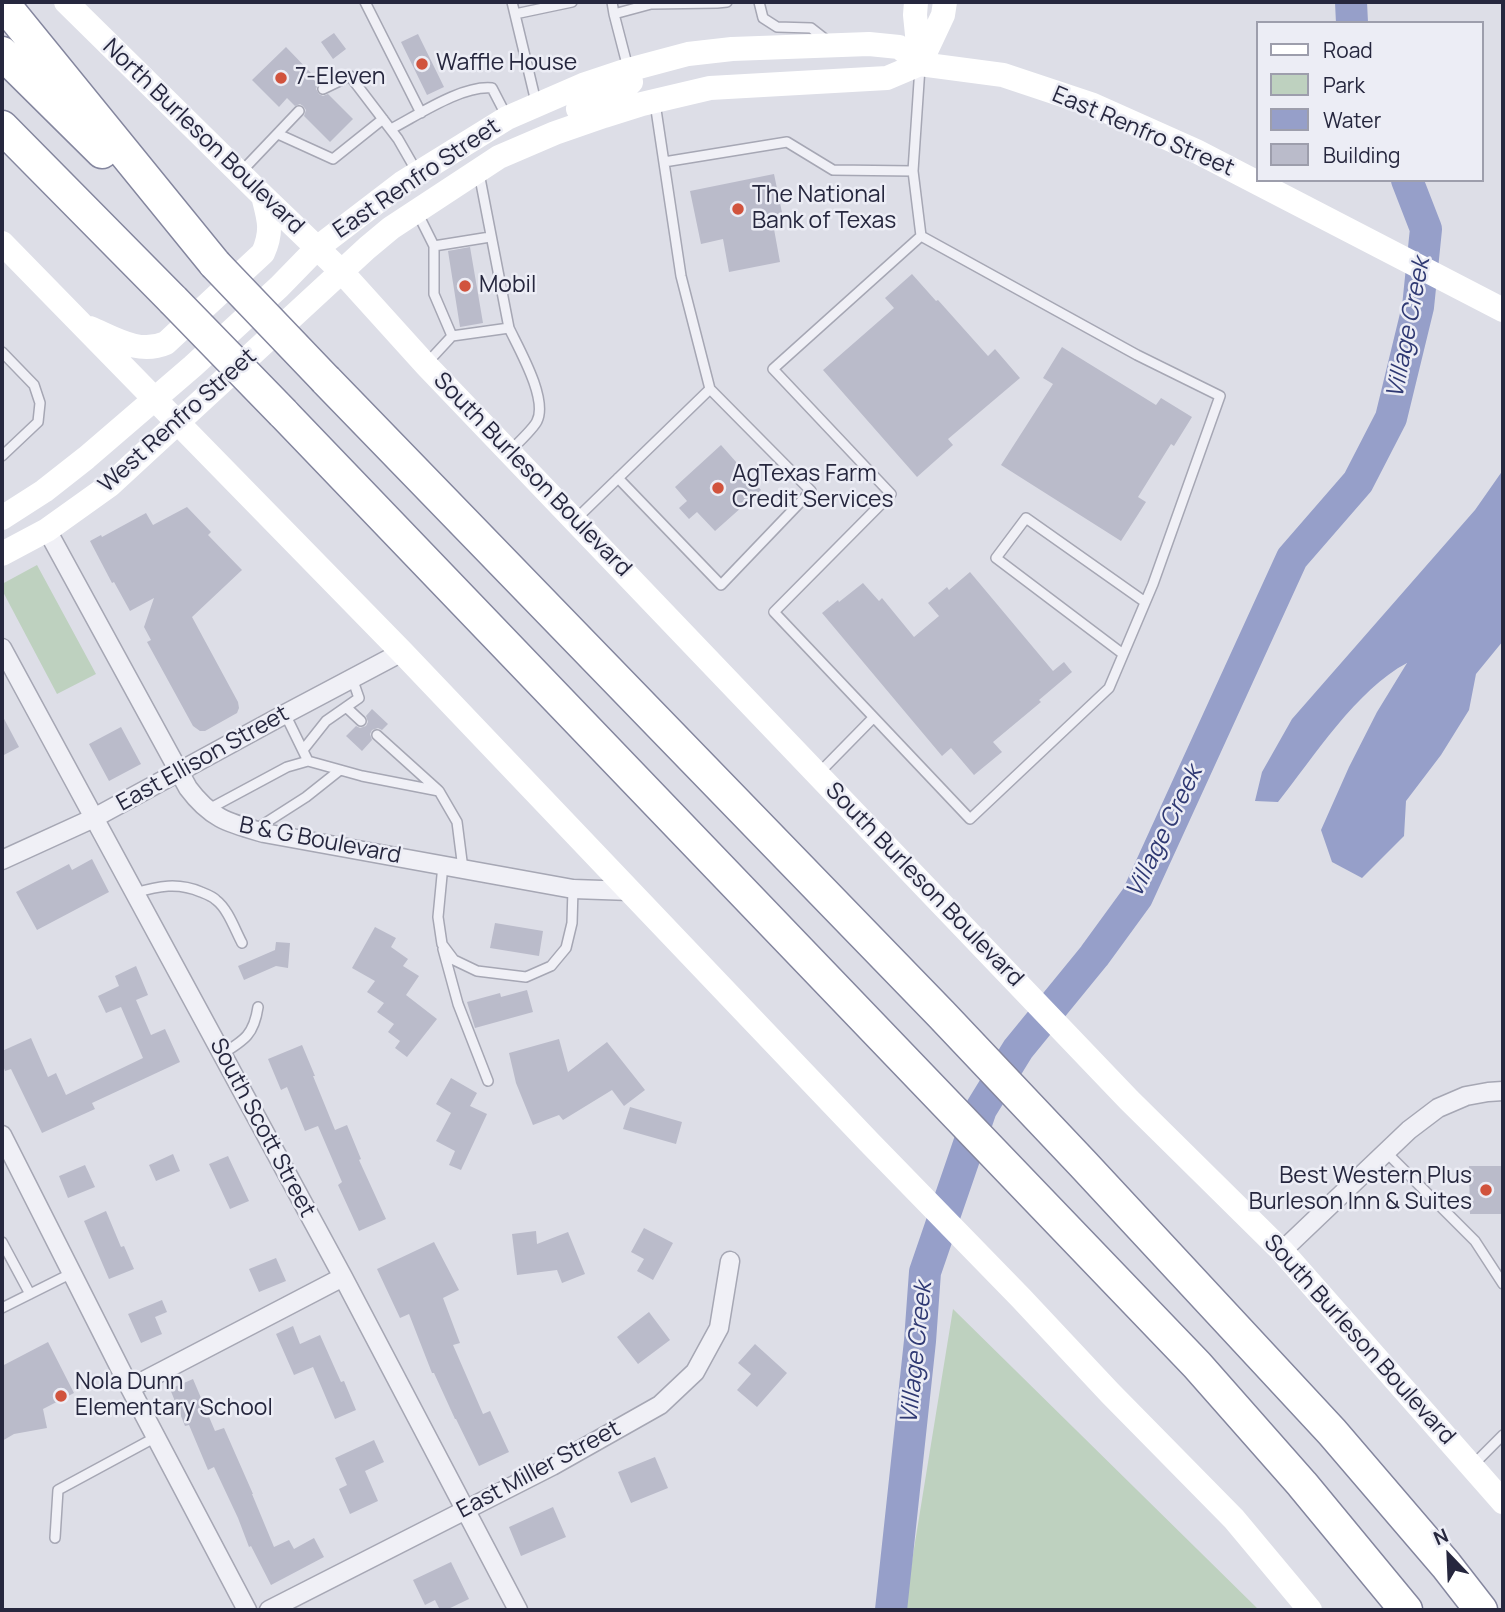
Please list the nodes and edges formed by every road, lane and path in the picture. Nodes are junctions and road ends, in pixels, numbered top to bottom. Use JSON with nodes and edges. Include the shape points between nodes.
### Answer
{"nodes":[{"id":1,"x":2,"y":2,"type":"edge"},
{"id":2,"x":66,"y":2,"type":"edge"},
{"id":3,"x":365,"y":2,"type":"edge"},
{"id":4,"x":512,"y":2,"type":"edge"},
{"id":5,"x":572,"y":2,"type":"edge"},
{"id":6,"x":612,"y":2,"type":"edge"},
{"id":7,"x":720,"y":2,"type":"edge"},
{"id":8,"x":759,"y":2,"type":"edge"},
{"id":9,"x":916,"y":2,"type":"edge"},
{"id":10,"x":944,"y":2,"type":"edge"},
{"id":11,"x":651,"y":3,"type":"edge"},
{"id":12,"x":614,"y":13,"type":"junction"},
{"id":13,"x":515,"y":14,"type":"junction"},
{"id":14,"x":832,"y":45,"type":"junction"},
{"id":15,"x":2,"y":53,"type":"edge"},
{"id":16,"x":920,"y":64,"type":"junction"},
{"id":17,"x":628,"y":70,"type":"junction"},
{"id":18,"x":323,"y":89,"type":"dead end"},
{"id":19,"x":654,"y":101,"type":"junction"},
{"id":20,"x":536,"y":106,"type":"junction"},
{"id":21,"x":299,"y":111,"type":"dead end"},
{"id":22,"x":421,"y":113,"type":"junction"},
{"id":23,"x":383,"y":118,"type":"junction"},
{"id":24,"x":507,"y":118,"type":"junction"},
{"id":25,"x":2,"y":127,"type":"edge"},
{"id":26,"x":391,"y":129,"type":"junction"},
{"id":27,"x":278,"y":134,"type":"junction"},
{"id":28,"x":499,"y":156,"type":"junction"},
{"id":29,"x":664,"y":162,"type":"junction"},
{"id":30,"x":478,"y":170,"type":"junction"},
{"id":31,"x":913,"y":171,"type":"junction"},
{"id":32,"x":240,"y":173,"type":"junction"},
{"id":33,"x":417,"y":173,"type":"junction"},
{"id":34,"x":1256,"y":181,"type":"edge"},
{"id":35,"x":1257,"y":182,"type":"edge"},
{"id":36,"x":263,"y":196,"type":"junction"},
{"id":37,"x":417,"y":211,"type":"junction"},
{"id":38,"x":921,"y":236,"type":"junction"},
{"id":39,"x":490,"y":237,"type":"junction"},
{"id":40,"x":2,"y":243,"type":"edge"},
{"id":41,"x":433,"y":246,"type":"junction"},
{"id":42,"x":317,"y":248,"type":"junction"},
{"id":43,"x":215,"y":264,"type":"junction"},
{"id":44,"x":341,"y":271,"type":"junction"},
{"id":45,"x":1503,"y":310,"type":"edge"},
{"id":46,"x":80,"y":323,"type":"junction"},
{"id":47,"x":509,"y":328,"type":"junction"},
{"id":48,"x":452,"y":336,"type":"junction"},
{"id":49,"x":2,"y":352,"type":"edge"},
{"id":50,"x":426,"y":365,"type":"junction"},
{"id":51,"x":710,"y":389,"type":"junction"},
{"id":52,"x":154,"y":399,"type":"junction"},
{"id":53,"x":177,"y":423,"type":"junction"},
{"id":54,"x":510,"y":452,"type":"junction"},
{"id":55,"x":2,"y":456,"type":"edge"},
{"id":56,"x":618,"y":478,"type":"junction"},
{"id":57,"x":2,"y":518,"type":"edge"},
{"id":58,"x":575,"y":520,"type":"junction"},
{"id":59,"x":47,"y":530,"type":"junction"},
{"id":60,"x":2,"y":554,"type":"edge"},
{"id":61,"x":1145,"y":602,"type":"junction"},
{"id":62,"x":2,"y":648,"type":"edge"},
{"id":63,"x":402,"y":652,"type":"junction"},
{"id":64,"x":1124,"y":654,"type":"junction"},
{"id":65,"x":352,"y":678,"type":"junction"},
{"id":66,"x":346,"y":707,"type":"junction"},
{"id":67,"x":285,"y":713,"type":"junction"},
{"id":68,"x":873,"y":718,"type":"junction"},
{"id":69,"x":361,"y":721,"type":"dead end"},
{"id":70,"x":377,"y":735,"type":"dead end"},
{"id":71,"x":303,"y":750,"type":"junction"},
{"id":72,"x":308,"y":761,"type":"junction"},
{"id":73,"x":340,"y":770,"type":"junction"},
{"id":74,"x":179,"y":772,"type":"junction"},
{"id":75,"x":818,"y":774,"type":"junction"},
{"id":76,"x":439,"y":791,"type":"junction"},
{"id":77,"x":207,"y":810,"type":"junction"},
{"id":78,"x":94,"y":818,"type":"junction"},
{"id":79,"x":254,"y":830,"type":"junction"},
{"id":80,"x":2,"y":860,"type":"edge"},
{"id":81,"x":443,"y":865,"type":"junction"},
{"id":82,"x":463,"y":869,"type":"junction"},
{"id":83,"x":573,"y":889,"type":"junction"},
{"id":84,"x":631,"y":891,"type":"junction"},
{"id":85,"x":135,"y":893,"type":"junction"},
{"id":86,"x":242,"y":943,"type":"dead end"},
{"id":87,"x":442,"y":944,"type":"junction"},
{"id":88,"x":258,"y":1007,"type":"dead end"},
{"id":89,"x":222,"y":1054,"type":"junction"},
{"id":90,"x":488,"y":1081,"type":"dead end"},
{"id":91,"x":1503,"y":1091,"type":"edge"},
{"id":92,"x":2,"y":1135,"type":"edge"},
{"id":93,"x":1387,"y":1152,"type":"junction"},
{"id":94,"x":9,"y":1165,"type":"edge"},
{"id":95,"x":2,"y":1242,"type":"edge"},
{"id":96,"x":1282,"y":1251,"type":"junction"},
{"id":97,"x":730,"y":1261,"type":"dead end"},
{"id":98,"x":72,"y":1273,"type":"junction"},
{"id":99,"x":343,"y":1277,"type":"junction"},
{"id":100,"x":1503,"y":1284,"type":"edge"},
{"id":101,"x":30,"y":1294,"type":"junction"},
{"id":102,"x":2,"y":1308,"type":"edge"},
{"id":103,"x":130,"y":1388,"type":"junction"},
{"id":104,"x":1503,"y":1435,"type":"edge"},
{"id":105,"x":156,"y":1437,"type":"junction"},
{"id":106,"x":1472,"y":1467,"type":"junction"},
{"id":107,"x":1503,"y":1502,"type":"edge"},
{"id":108,"x":464,"y":1510,"type":"junction"},
{"id":109,"x":55,"y":1538,"type":"dead end"},
{"id":110,"x":247,"y":1610,"type":"edge"},
{"id":111,"x":269,"y":1610,"type":"edge"},
{"id":112,"x":518,"y":1610,"type":"edge"},
{"id":113,"x":1310,"y":1610,"type":"edge"},
{"id":114,"x":1406,"y":1610,"type":"edge"},
{"id":115,"x":1481,"y":1610,"type":"edge"}],
"edges":[{"from":1,"to":43,"type":"highway"},
{"from":2,"to":32,"type":"main road","name":"North Burleson Boulevard"},
{"from":3,"to":22,"type":"lane"},
{"from":4,"to":13,"type":"lane"},
{"from":5,"to":13,"type":"lane"},
{"from":6,"to":12,"type":"lane"},
{"from":7,"to":11,"type":"lane"},
{"from":8,"to":14,"type":"lane","via":[[763,18],[777,27],[811,28]]},
{"from":9,"to":16,"type":"main road"},
{"from":10,"to":16,"type":"main road","via":[[943,15]]},
{"from":11,"to":12,"type":"lane"},
{"from":12,"to":17,"type":"lane"},
{"from":13,"to":20,"type":"lane"},
{"from":14,"to":16,"type":"main road","name":"East Renfro Street","via":[[899,47]]},
{"from":14,"to":17,"type":"main road","name":"East Renfro Street","via":[[732,48]]},
{"from":15,"to":43,"type":"highway"},
{"from":16,"to":19,"type":"main road","name":"East Renfro Street","via":[[887,78],[710,88]]},
{"from":16,"to":31,"type":"lane"},
{"from":16,"to":34,"type":"main road","name":"East Renfro Street","via":[[1003,75],[1093,105]]},
{"from":17,"to":20,"type":"main road","name":"East Renfro Street"},
{"from":17,"to":28,"type":"main road","via":[[631,82],[622,91],[544,122],[510,140]]},
{"from":18,"to":23,"type":"lane","via":[[350,76]]},
{"from":19,"to":28,"type":"main road","name":"East Renfro Street"},
{"from":19,"to":29,"type":"lane"},
{"from":20,"to":24,"type":"main road","name":"East Renfro Street"},
{"from":21,"to":27,"type":"lane"},
{"from":22,"to":24,"type":"lane","via":[[482,87],[492,88]]},
{"from":22,"to":26,"type":"lane"},
{"from":23,"to":26,"type":"lane"},
{"from":23,"to":27,"type":"lane","via":[[333,159]]},
{"from":24,"to":33,"type":"main road","name":"East Renfro Street"},
{"from":25,"to":114,"type":"highway","bridge":true,"via":[[283,413],[1197,1366]]},
{"from":26,"to":33,"type":"lane"},
{"from":27,"to":32,"type":"lane"},
{"from":28,"to":30,"type":"main road","name":"East Renfro Street"},
{"from":29,"to":31,"type":"lane","via":[[787,142],[833,170]]},
{"from":29,"to":51,"type":"lane","via":[[681,276]]},
{"from":30,"to":37,"type":"main road","name":"East Renfro Street"},
{"from":30,"to":39,"type":"lane"},
{"from":31,"to":38,"type":"lane"},
{"from":32,"to":36,"type":"main road","name":"North Burleson Boulevard"},
{"from":33,"to":42,"type":"main road","name":"East Renfro Street"},
{"from":35,"to":45,"type":"main road","name":"East Renfro Street"},
{"from":36,"to":42,"type":"main road","name":"North Burleson Boulevard"},
{"from":36,"to":46,"type":"main road","via":[[270,221],[263,253],[166,343],[136,347]]},
{"from":37,"to":41,"type":"lane"},
{"from":37,"to":44,"type":"main road","name":"East Renfro Street"},
{"from":38,"to":61,"type":"lane","via":[[1220,396]]},
{"from":38,"to":68,"type":"lane","via":[[773,369],[891,494],[775,612]]},
{"from":39,"to":41,"type":"lane"},
{"from":39,"to":47,"type":"lane"},
{"from":40,"to":46,"type":"main road"},
{"from":41,"to":48,"type":"lane","via":[[435,294]]},
{"from":42,"to":44,"type":"main road","name":"North Burleson Boulevard"},
{"from":42,"to":52,"type":"main road","name":"West Renfro Street"},
{"from":43,"to":115,"type":"highway","bridge":true,"via":[[1083,1164],[1332,1432]]},
{"from":44,"to":50,"type":"main road","name":"South Burleson Boulevard"},
{"from":44,"to":53,"type":"main road","name":"West Renfro Street"},
{"from":46,"to":52,"type":"main road"},
{"from":47,"to":48,"type":"lane"},
{"from":47,"to":54,"type":"lane","via":[[539,400],[538,420]]},
{"from":48,"to":50,"type":"lane"},
{"from":49,"to":55,"type":"lane","via":[[34,385],[40,403],[38,422]]},
{"from":50,"to":54,"type":"main road","name":"South Burleson Boulevard"},
{"from":51,"to":56,"type":"lane"},
{"from":51,"to":56,"type":"lane","via":[[811,491],[721,585]]},
{"from":52,"to":53,"type":"main road"},
{"from":52,"to":57,"type":"main road","via":[[44,491]]},
{"from":53,"to":59,"type":"main road","name":"West Renfro Street","via":[[110,485]]},
{"from":53,"to":63,"type":"main road"},
{"from":54,"to":58,"type":"main road","name":"South Burleson Boulevard"},
{"from":56,"to":58,"type":"lane"},
{"from":58,"to":75,"type":"main road","name":"South Burleson Boulevard"},
{"from":59,"to":60,"type":"main road","name":"West Renfro Street"},
{"from":59,"to":74,"type":"street","name":"B & G Boulevard"},
{"from":61,"to":64,"type":"lane"},
{"from":61,"to":64,"type":"lane","via":[[1026,519],[996,558]]},
{"from":62,"to":78,"type":"street","name":"South Scott Street"},
{"from":63,"to":65,"type":"street","name":"East Ellison Street"},
{"from":63,"to":84,"type":"main road"},
{"from":64,"to":68,"type":"lane","via":[[1109,688],[970,819]]},
{"from":65,"to":66,"type":"lane","via":[[359,698]]},
{"from":65,"to":67,"type":"street","name":"East Ellison Street"},
{"from":66,"to":69,"type":"lane"},
{"from":66,"to":71,"type":"lane","via":[[326,721]]},
{"from":67,"to":71,"type":"lane"},
{"from":67,"to":74,"type":"street","name":"East Ellison Street"},
{"from":68,"to":75,"type":"lane"},
{"from":70,"to":76,"type":"lane"},
{"from":71,"to":72,"type":"lane"},
{"from":72,"to":73,"type":"lane"},
{"from":72,"to":77,"type":"lane","via":[[287,767]]},
{"from":73,"to":76,"type":"lane"},
{"from":73,"to":79,"type":"lane"},
{"from":74,"to":77,"type":"street","name":"B & G Boulevard"},
{"from":74,"to":78,"type":"street","name":"East Ellison Street"},
{"from":75,"to":96,"type":"main road","name":"South Burleson Boulevard","via":[[1129,1100]]},
{"from":76,"to":82,"type":"lane","via":[[457,822]]},
{"from":77,"to":79,"type":"street","name":"B & G Boulevard","via":[[226,822]]},
{"from":78,"to":80,"type":"street","name":"East Ellison Street"},
{"from":78,"to":85,"type":"street","name":"South Scott Street"},
{"from":79,"to":81,"type":"street","name":"B & G Boulevard"},
{"from":81,"to":82,"type":"street","name":"B & G Boulevard"},
{"from":81,"to":87,"type":"lane","via":[[438,917]]},
{"from":82,"to":83,"type":"street","name":"B & G Boulevard"},
{"from":83,"to":84,"type":"street","name":"B & G Boulevard"},
{"from":83,"to":87,"type":"lane","via":[[566,948],[551,966],[527,977],[477,971],[454,960]]},
{"from":84,"to":113,"type":"main road","via":[[1234,1519]]},
{"from":85,"to":86,"type":"lane","via":[[175,885],[208,895],[217,901]]},
{"from":85,"to":89,"type":"street","name":"South Scott Street"},
{"from":87,"to":90,"type":"lane","via":[[457,1004]]},
{"from":88,"to":89,"type":"lane","via":[[249,1035]]},
{"from":89,"to":99,"type":"street","name":"South Scott Street"},
{"from":91,"to":93,"type":"street","via":[[1466,1096],[1438,1108]]},
{"from":92,"to":94,"type":"street"},
{"from":93,"to":96,"type":"street"},
{"from":93,"to":100,"type":"lane","via":[[1475,1241]]},
{"from":94,"to":98,"type":"street"},
{"from":95,"to":101,"type":"lane"},
{"from":96,"to":106,"type":"main road","name":"South Burleson Boulevard"},
{"from":97,"to":108,"type":"street","name":"East Miller Street","via":[[719,1328],[695,1372],[660,1405]]},
{"from":98,"to":101,"type":"lane"},
{"from":98,"to":103,"type":"street"},
{"from":99,"to":103,"type":"street"},
{"from":99,"to":108,"type":"street","name":"South Scott Street"},
{"from":101,"to":102,"type":"lane"},
{"from":103,"to":105,"type":"street"},
{"from":104,"to":106,"type":"lane"},
{"from":105,"to":109,"type":"lane","via":[[58,1490]]},
{"from":105,"to":110,"type":"street"},
{"from":106,"to":107,"type":"main road","name":"South Burleson Boulevard"},
{"from":108,"to":111,"type":"street","name":"East Miller Street"},
{"from":108,"to":112,"type":"street","name":"South Scott Street"}]}
